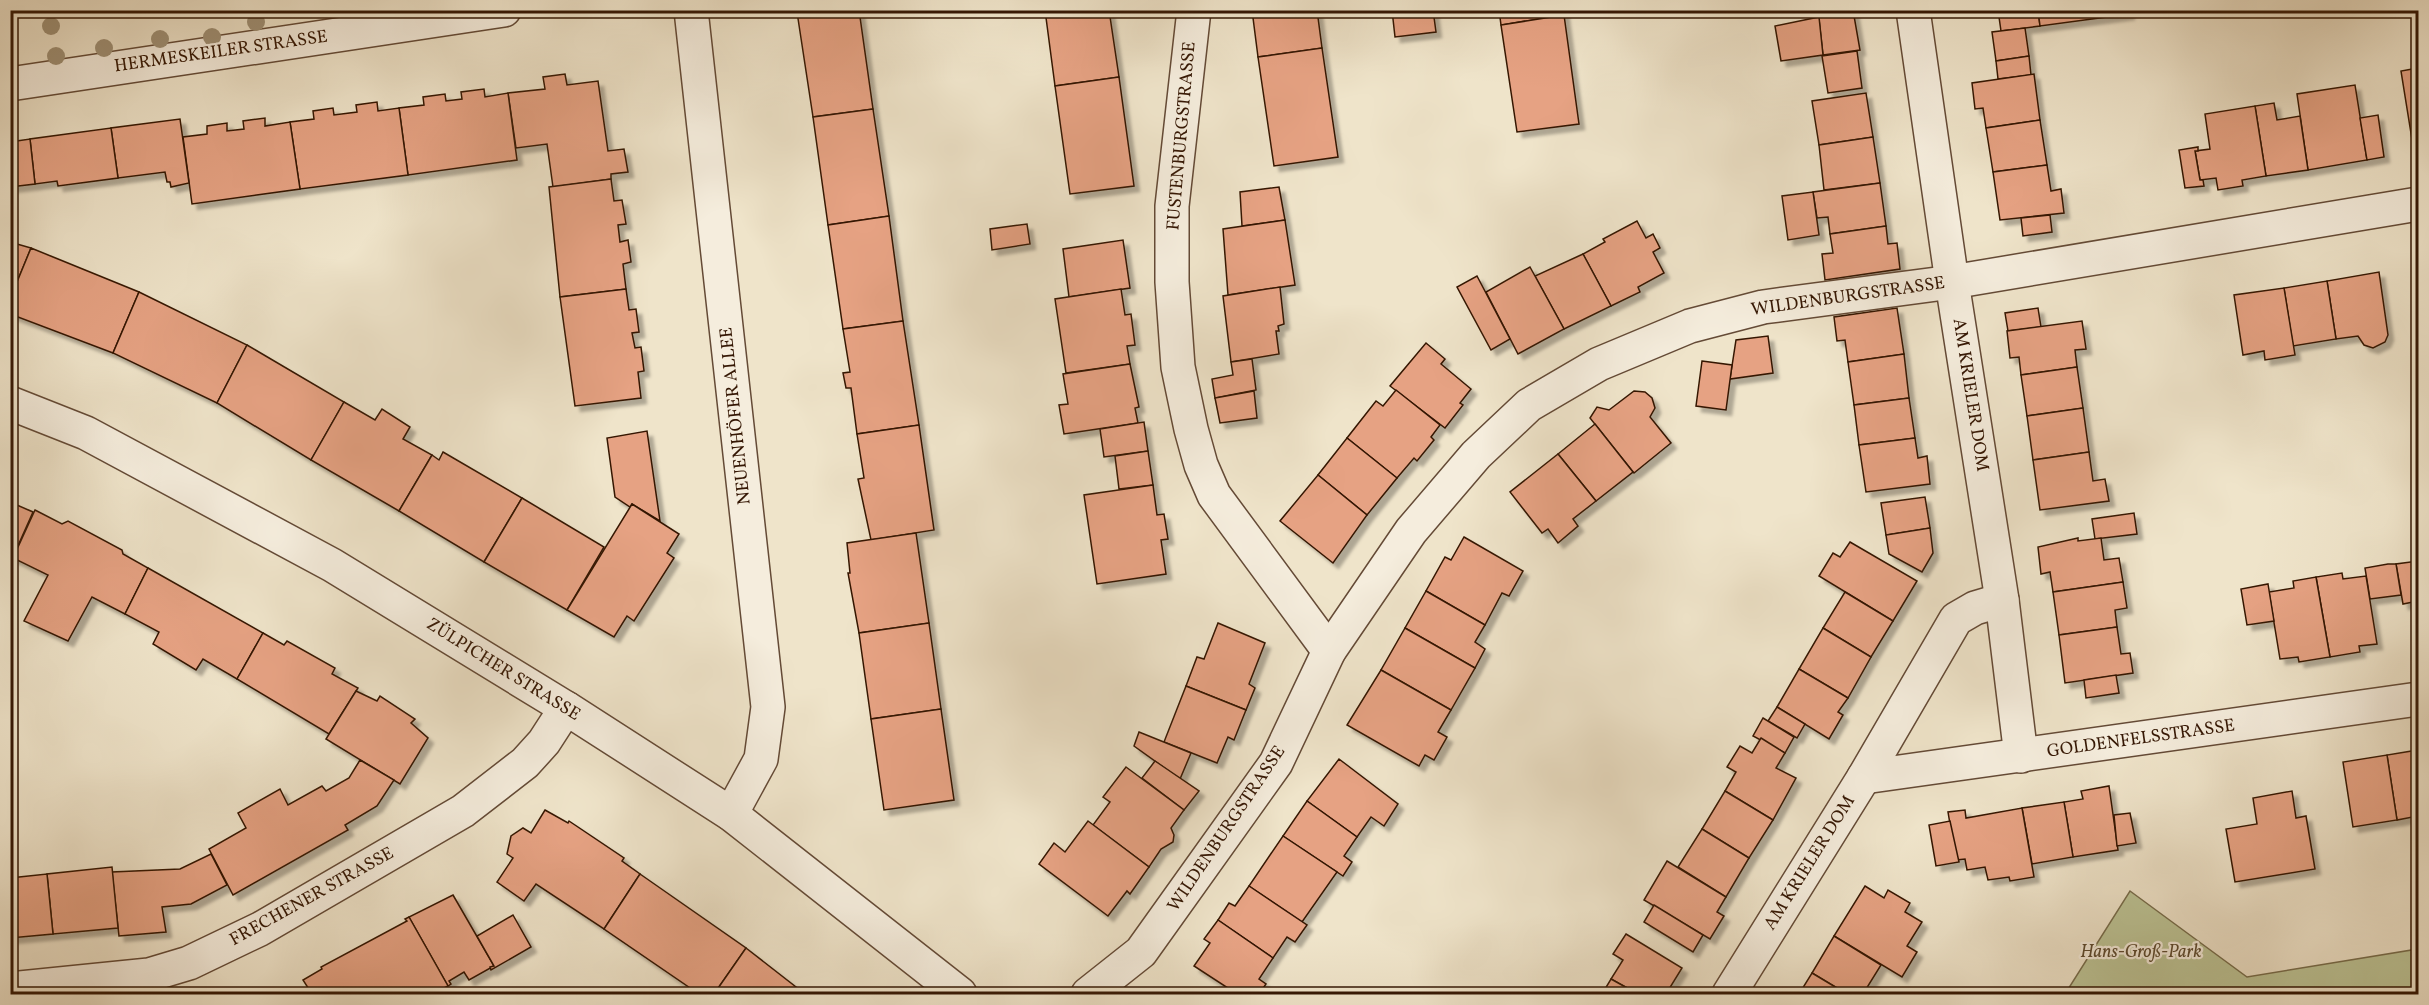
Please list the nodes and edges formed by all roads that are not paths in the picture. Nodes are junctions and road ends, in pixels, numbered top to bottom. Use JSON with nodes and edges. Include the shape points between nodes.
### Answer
{"nodes":[{"id":1,"x":504,"y":10,"type":"edge"},
{"id":2,"x":691,"y":10,"type":"edge"},
{"id":3,"x":1194,"y":10,"type":"edge"},
{"id":4,"x":1913,"y":10,"type":"edge"},
{"id":5,"x":10,"y":84,"type":"edge"},
{"id":6,"x":2418,"y":204,"type":"edge"},
{"id":7,"x":1952,"y":282,"type":"junction"},
{"id":8,"x":10,"y":403,"type":"edge"},
{"id":9,"x":2002,"y":600,"type":"junction"},
{"id":10,"x":1329,"y":651,"type":"junction"},
{"id":11,"x":2418,"y":699,"type":"edge"},
{"id":12,"x":566,"y":708,"type":"junction"},
{"id":13,"x":2020,"y":756,"type":"junction"},
{"id":14,"x":1864,"y":777,"type":"junction"},
{"id":15,"x":731,"y":814,"type":"junction"},
{"id":16,"x":150,"y":985,"type":"edge"},
{"id":17,"x":10,"y":989,"type":"edge"},
{"id":18,"x":960,"y":994,"type":"edge"},
{"id":19,"x":1088,"y":994,"type":"edge"},
{"id":20,"x":1729,"y":994,"type":"edge"}],
"edges":[{"from":1,"to":5,"type":"street","name":"HERMESKEILER STRASSE"},
{"from":2,"to":15,"type":"street","name":"NEUENHÖFER ALLEE","via":[[768,707],[761,759]]},
{"from":3,"to":10,"type":"street","name":"FUSTENBURGSTRASSE","via":[[1172,206],[1172,282],[1179,367],[1191,429],[1214,495]]},
{"from":4,"to":7,"type":"street","name":"AM KRIELER DOM"},
{"from":6,"to":7,"type":"street","name":"WILDENBURGSTRASSE"},
{"from":7,"to":9,"type":"street","name":"AM KRIELER DOM"},
{"from":7,"to":10,"type":"street","name":"WILDENBURGSTRASSE","via":[[1763,307],[1690,326],[1599,364],[1529,405],[1476,455],[1411,531]]},
{"from":8,"to":12,"type":"street","name":"ZÜLPICHER STRASSE","via":[[86,433],[332,565]]},
{"from":9,"to":13,"type":"street","name":"AM KRIELER DOM"},
{"from":9,"to":14,"type":"street","name":"AM KRIELER DOM","via":[[1976,608],[1956,620]]},
{"from":10,"to":19,"type":"street","name":"WILDENBURGSTRASSE","via":[[1276,763],[1141,952]]},
{"from":11,"to":13,"type":"street","name":"GOLDENFELSSTRASSE"},
{"from":12,"to":15,"type":"street","name":"ZÜLPICHER STRASSE"},
{"from":12,"to":16,"type":"street","name":"FRECHENER STRASSE","via":[[525,763],[463,811],[261,929]]},
{"from":13,"to":14,"type":"street","name":"GOLDENFELSSTRASSE"},
{"from":14,"to":20,"type":"street","name":"AM KRIELER DOM"},
{"from":15,"to":18,"type":"street","name":"ZÜLPICHER STRASSE"},
{"from":16,"to":17,"type":"street","name":"FRECHENER STRASSE"}]}
